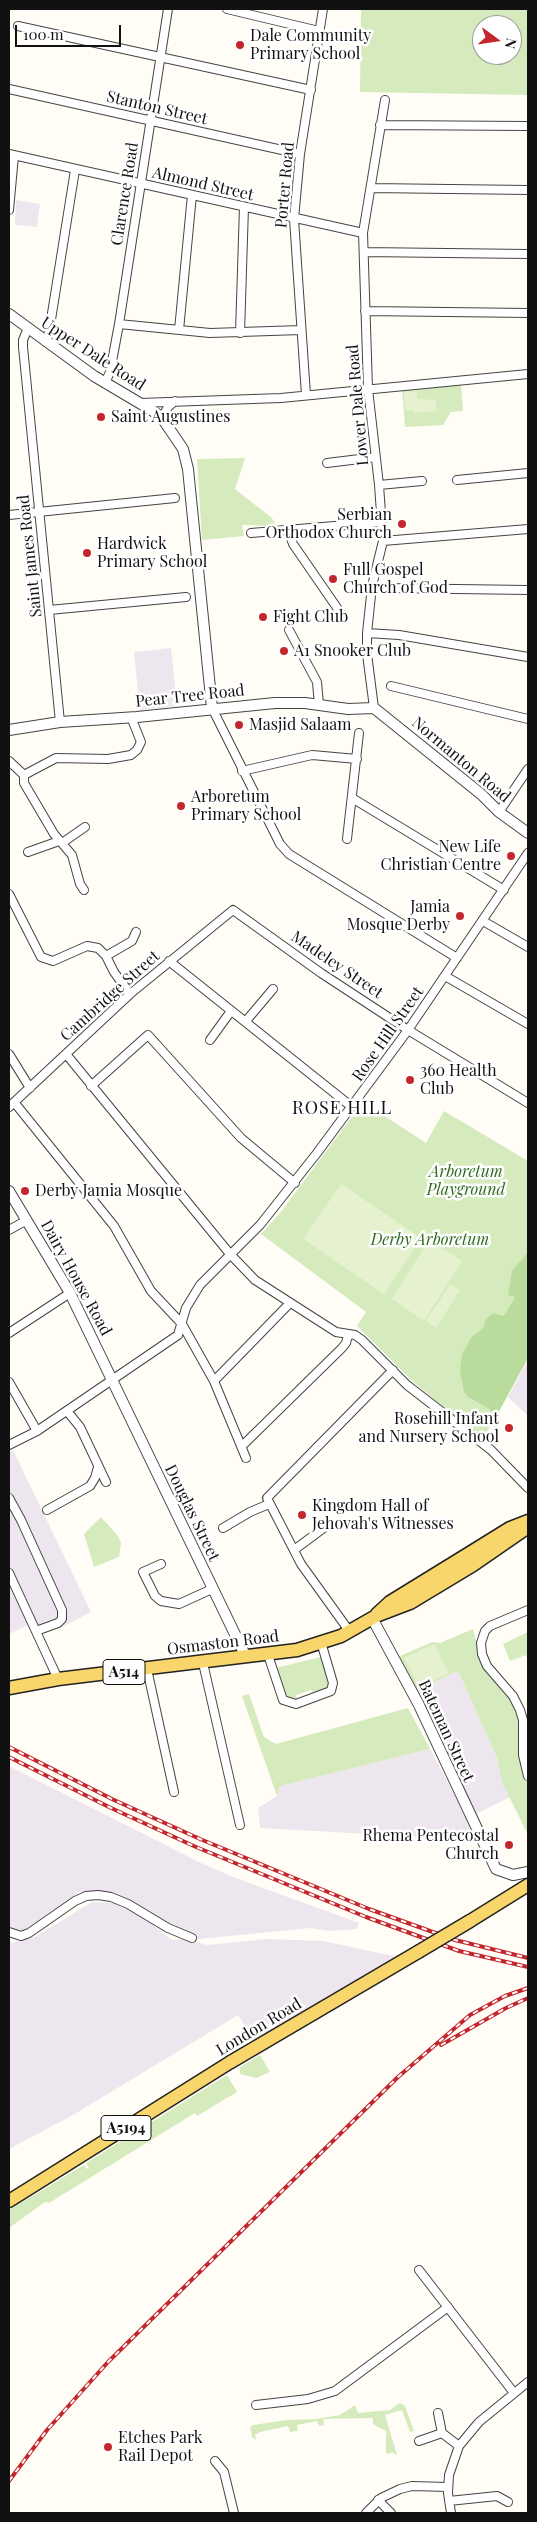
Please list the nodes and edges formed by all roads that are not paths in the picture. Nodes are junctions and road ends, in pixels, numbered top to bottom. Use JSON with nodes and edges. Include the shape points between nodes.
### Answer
{"nodes":[{"id":1,"x":168,"y":9,"type":"edge"},
{"id":2,"x":227,"y":9,"type":"edge"},
{"id":3,"x":323,"y":9,"type":"edge"},
{"id":4,"x":18,"y":26,"type":"dead end"},
{"id":5,"x":319,"y":31,"type":"junction"},
{"id":6,"x":160,"y":58,"type":"junction"},
{"id":7,"x":9,"y":89,"type":"edge"},
{"id":8,"x":311,"y":90,"type":"junction"},
{"id":9,"x":385,"y":100,"type":"dead end"},
{"id":10,"x":150,"y":121,"type":"junction"},
{"id":11,"x":380,"y":125,"type":"junction"},
{"id":12,"x":528,"y":126,"type":"edge"},
{"id":13,"x":300,"y":154,"type":"junction"},
{"id":14,"x":11,"y":155,"type":"edge"},
{"id":15,"x":75,"y":170,"type":"junction"},
{"id":16,"x":140,"y":184,"type":"junction"},
{"id":17,"x":370,"y":188,"type":"junction"},
{"id":18,"x":528,"y":190,"type":"edge"},
{"id":19,"x":192,"y":195,"type":"junction"},
{"id":20,"x":244,"y":207,"type":"junction"},
{"id":21,"x":9,"y":210,"type":"edge"},
{"id":22,"x":294,"y":219,"type":"junction"},
{"id":23,"x":363,"y":233,"type":"junction"},
{"id":24,"x":365,"y":252,"type":"junction"},
{"id":25,"x":528,"y":254,"type":"edge"},
{"id":26,"x":365,"y":311,"type":"junction"},
{"id":27,"x":528,"y":313,"type":"edge"},
{"id":28,"x":9,"y":314,"type":"edge"},
{"id":29,"x":119,"y":324,"type":"junction"},
{"id":30,"x":28,"y":328,"type":"junction"},
{"id":31,"x":179,"y":330,"type":"junction"},
{"id":32,"x":301,"y":330,"type":"junction"},
{"id":33,"x":240,"y":332,"type":"junction"},
{"id":34,"x":46,"y":342,"type":"junction"},
{"id":35,"x":528,"y":374,"type":"edge"},
{"id":36,"x":105,"y":383,"type":"junction"},
{"id":37,"x":368,"y":389,"type":"junction"},
{"id":38,"x":306,"y":395,"type":"junction"},
{"id":39,"x":175,"y":401,"type":"junction"},
{"id":40,"x":140,"y":403,"type":"junction"},
{"id":41,"x":162,"y":418,"type":"junction"},
{"id":42,"x":376,"y":457,"type":"junction"},
{"id":43,"x":327,"y":463,"type":"dead end"},
{"id":44,"x":528,"y":473,"type":"edge"},
{"id":45,"x":456,"y":480,"type":"dead end"},
{"id":46,"x":422,"y":481,"type":"dead end"},
{"id":47,"x":380,"y":485,"type":"junction"},
{"id":48,"x":175,"y":498,"type":"dead end"},
{"id":49,"x":40,"y":512,"type":"junction"},
{"id":50,"x":9,"y":515,"type":"edge"},
{"id":51,"x":382,"y":522,"type":"junction"},
{"id":52,"x":528,"y":529,"type":"edge"},
{"id":53,"x":289,"y":532,"type":"junction"},
{"id":54,"x":251,"y":534,"type":"dead end"},
{"id":55,"x":383,"y":541,"type":"junction"},
{"id":56,"x":372,"y":586,"type":"junction"},
{"id":57,"x":528,"y":590,"type":"edge"},
{"id":58,"x":340,"y":596,"type":"dead end"},
{"id":59,"x":186,"y":597,"type":"dead end"},
{"id":60,"x":332,"y":601,"type":"junction"},
{"id":61,"x":49,"y":610,"type":"junction"},
{"id":62,"x":342,"y":615,"type":"dead end"},
{"id":63,"x":289,"y":630,"type":"dead end"},
{"id":64,"x":367,"y":633,"type":"junction"},
{"id":65,"x":528,"y":657,"type":"edge"},
{"id":66,"x":391,"y":686,"type":"dead end"},
{"id":67,"x":318,"y":705,"type":"junction"},
{"id":68,"x":212,"y":708,"type":"junction"},
{"id":69,"x":374,"y":708,"type":"junction"},
{"id":70,"x":131,"y":717,"type":"junction"},
{"id":71,"x":528,"y":719,"type":"edge"},
{"id":72,"x":60,"y":722,"type":"junction"},
{"id":73,"x":9,"y":730,"type":"edge"},
{"id":74,"x":359,"y":733,"type":"dead end"},
{"id":75,"x":356,"y":759,"type":"junction"},
{"id":76,"x":9,"y":761,"type":"edge"},
{"id":77,"x":528,"y":769,"type":"edge"},
{"id":78,"x":242,"y":771,"type":"junction"},
{"id":79,"x":24,"y":775,"type":"junction"},
{"id":80,"x":352,"y":798,"type":"junction"},
{"id":81,"x":499,"y":812,"type":"junction"},
{"id":82,"x":85,"y":827,"type":"dead end"},
{"id":83,"x":528,"y":833,"type":"edge"},
{"id":84,"x":348,"y":839,"type":"dead end"},
{"id":85,"x":61,"y":842,"type":"junction"},
{"id":86,"x":28,"y":852,"type":"dead end"},
{"id":87,"x":528,"y":853,"type":"edge"},
{"id":88,"x":84,"y":890,"type":"dead end"},
{"id":89,"x":504,"y":890,"type":"junction"},
{"id":90,"x":9,"y":894,"type":"edge"},
{"id":91,"x":234,"y":910,"type":"joint"},
{"id":92,"x":483,"y":921,"type":"junction"},
{"id":93,"x":136,"y":932,"type":"dead end"},
{"id":94,"x":528,"y":947,"type":"edge"},
{"id":95,"x":106,"y":956,"type":"junction"},
{"id":96,"x":457,"y":958,"type":"junction"},
{"id":97,"x":169,"y":960,"type":"junction"},
{"id":98,"x":445,"y":976,"type":"junction"},
{"id":99,"x":273,"y":989,"type":"dead end"},
{"id":100,"x":130,"y":994,"type":"junction"},
{"id":101,"x":231,"y":1011,"type":"junction"},
{"id":102,"x":246,"y":1021,"type":"junction"},
{"id":103,"x":528,"y":1024,"type":"edge"},
{"id":104,"x":408,"y":1030,"type":"junction"},
{"id":105,"x":210,"y":1040,"type":"dead end"},
{"id":106,"x":9,"y":1054,"type":"edge"},
{"id":107,"x":66,"y":1054,"type":"junction"},
{"id":108,"x":91,"y":1086,"type":"junction"},
{"id":109,"x":30,"y":1088,"type":"junction"},
{"id":110,"x":528,"y":1103,"type":"edge"},
{"id":111,"x":12,"y":1105,"type":"edge"},
{"id":112,"x":352,"y":1107,"type":"junction"},
{"id":113,"x":294,"y":1183,"type":"junction"},
{"id":114,"x":9,"y":1192,"type":"edge"},
{"id":115,"x":27,"y":1220,"type":"junction"},
{"id":116,"x":9,"y":1230,"type":"edge"},
{"id":117,"x":230,"y":1254,"type":"junction"},
{"id":118,"x":70,"y":1294,"type":"junction"},
{"id":119,"x":290,"y":1303,"type":"junction"},
{"id":120,"x":182,"y":1324,"type":"junction"},
{"id":121,"x":9,"y":1333,"type":"edge"},
{"id":122,"x":348,"y":1335,"type":"junction"},
{"id":123,"x":393,"y":1370,"type":"junction"},
{"id":124,"x":113,"y":1381,"type":"junction"},
{"id":125,"x":214,"y":1381,"type":"junction"},
{"id":126,"x":9,"y":1382,"type":"edge"},
{"id":127,"x":67,"y":1411,"type":"junction"},
{"id":128,"x":38,"y":1431,"type":"junction"},
{"id":129,"x":9,"y":1445,"type":"edge"},
{"id":130,"x":242,"y":1446,"type":"junction"},
{"id":131,"x":246,"y":1458,"type":"dead end"},
{"id":132,"x":98,"y":1467,"type":"junction"},
{"id":133,"x":106,"y":1482,"type":"dead end"},
{"id":134,"x":528,"y":1488,"type":"edge"},
{"id":135,"x":9,"y":1498,"type":"edge"},
{"id":136,"x":268,"y":1501,"type":"junction"},
{"id":137,"x":47,"y":1510,"type":"dead end"},
{"id":138,"x":528,"y":1521,"type":"edge"},
{"id":139,"x":329,"y":1524,"type":"dead end"},
{"id":140,"x":528,"y":1527,"type":"edge"},
{"id":141,"x":223,"y":1528,"type":"dead end"},
{"id":142,"x":294,"y":1550,"type":"junction"},
{"id":143,"x":161,"y":1564,"type":"dead end"},
{"id":144,"x":9,"y":1572,"type":"edge"},
{"id":145,"x":212,"y":1589,"type":"junction"},
{"id":146,"x":528,"y":1610,"type":"edge"},
{"id":147,"x":374,"y":1617,"type":"junction"},
{"id":148,"x":36,"y":1631,"type":"junction"},
{"id":149,"x":350,"y":1632,"type":"junction"},
{"id":150,"x":321,"y":1642,"type":"junction"},
{"id":151,"x":268,"y":1654,"type":"junction"},
{"id":152,"x":246,"y":1657,"type":"junction"},
{"id":153,"x":203,"y":1663,"type":"junction"},
{"id":154,"x":147,"y":1669,"type":"junction"},
{"id":155,"x":58,"y":1679,"type":"junction"},
{"id":156,"x":9,"y":1688,"type":"edge"},
{"id":157,"x":524,"y":1709,"type":"edge"},
{"id":158,"x":528,"y":1776,"type":"edge"},
{"id":159,"x":174,"y":1792,"type":"dead end"},
{"id":160,"x":240,"y":1825,"type":"dead end"},
{"id":161,"x":528,"y":1872,"type":"edge"},
{"id":162,"x":528,"y":1885,"type":"edge"},
{"id":163,"x":9,"y":1932,"type":"edge"},
{"id":164,"x":192,"y":1938,"type":"dead end"},
{"id":165,"x":9,"y":2201,"type":"edge"},
{"id":166,"x":418,"y":2270,"type":"dead end"},
{"id":167,"x":448,"y":2307,"type":"junction"},
{"id":168,"x":528,"y":2382,"type":"edge"},
{"id":169,"x":514,"y":2393,"type":"junction"},
{"id":170,"x":256,"y":2406,"type":"dead end"},
{"id":171,"x":438,"y":2414,"type":"dead end"},
{"id":172,"x":442,"y":2433,"type":"junction"},
{"id":173,"x":418,"y":2441,"type":"dead end"},
{"id":174,"x":459,"y":2446,"type":"junction"},
{"id":175,"x":215,"y":2461,"type":"dead end"},
{"id":176,"x":448,"y":2487,"type":"junction"},
{"id":177,"x":378,"y":2500,"type":"junction"},
{"id":178,"x":449,"y":2501,"type":"junction"},
{"id":179,"x":508,"y":2502,"type":"dead end"},
{"id":180,"x":234,"y":2513,"type":"edge"},
{"id":181,"x":366,"y":2513,"type":"edge"},
{"id":182,"x":391,"y":2513,"type":"edge"},
{"id":183,"x":451,"y":2513,"type":"edge"}],
"edges":[{"from":1,"to":6,"type":"street","name":"Clarence Road"},
{"from":2,"to":5,"type":"street"},
{"from":3,"to":5,"type":"street","name":"Porter Road"},
{"from":4,"to":6,"type":"street"},
{"from":5,"to":8,"type":"street","name":"Porter Road"},
{"from":6,"to":8,"type":"street"},
{"from":6,"to":10,"type":"street","name":"Clarence Road"},
{"from":7,"to":10,"type":"street","name":"Stanton Street"},
{"from":8,"to":13,"type":"street","name":"Porter Road"},
{"from":9,"to":11,"type":"street","name":"Lower Dale Road"},
{"from":10,"to":13,"type":"street","name":"Stanton Street"},
{"from":10,"to":16,"type":"street","name":"Clarence Road"},
{"from":11,"to":12,"type":"street"},
{"from":11,"to":17,"type":"street","name":"Lower Dale Road"},
{"from":13,"to":22,"type":"street","name":"Porter Road"},
{"from":14,"to":15,"type":"street","name":"Almond Street"},
{"from":14,"to":21,"type":"street"},
{"from":15,"to":16,"type":"street","name":"Almond Street"},
{"from":15,"to":34,"type":"street"},
{"from":16,"to":19,"type":"street","name":"Almond Street"},
{"from":16,"to":29,"type":"street","name":"Clarence Road"},
{"from":17,"to":18,"type":"street"},
{"from":17,"to":23,"type":"street","name":"Lower Dale Road"},
{"from":19,"to":20,"type":"street","name":"Almond Street"},
{"from":19,"to":31,"type":"street"},
{"from":20,"to":22,"type":"street","name":"Almond Street"},
{"from":20,"to":33,"type":"street"},
{"from":22,"to":23,"type":"street","name":"Almond Street"},
{"from":22,"to":32,"type":"street","name":"Porter Road"},
{"from":23,"to":24,"type":"street","name":"Lower Dale Road"},
{"from":24,"to":25,"type":"street"},
{"from":24,"to":26,"type":"street","name":"Lower Dale Road"},
{"from":26,"to":27,"type":"street"},
{"from":26,"to":37,"type":"street","name":"Lower Dale Road"},
{"from":28,"to":30,"type":"street","name":"Upper Dale Road"},
{"from":29,"to":31,"type":"street"},
{"from":29,"to":36,"type":"street","name":"Clarence Road"},
{"from":30,"to":34,"type":"street","name":"Upper Dale Road"},
{"from":30,"to":49,"type":"street","name":"Saint James Road","via":[[23,347]]},
{"from":31,"to":33,"type":"street"},
{"from":32,"to":33,"type":"street"},
{"from":32,"to":38,"type":"street","name":"Porter Road"},
{"from":34,"to":36,"type":"street","name":"Upper Dale Road"},
{"from":35,"to":37,"type":"street"},
{"from":36,"to":40,"type":"street","name":"Upper Dale Road"},
{"from":37,"to":38,"type":"street"},
{"from":37,"to":42,"type":"street","name":"Lower Dale Road"},
{"from":38,"to":39,"type":"street"},
{"from":39,"to":40,"type":"street"},
{"from":39,"to":41,"type":"street"},
{"from":40,"to":41,"type":"street","name":"Upper Dale Road"},
{"from":41,"to":68,"type":"street","via":[[183,449],[188,469]]},
{"from":42,"to":43,"type":"street"},
{"from":42,"to":47,"type":"street","name":"Lower Dale Road"},
{"from":44,"to":45,"type":"street"},
{"from":46,"to":47,"type":"street"},
{"from":47,"to":51,"type":"street","name":"Lower Dale Road"},
{"from":48,"to":49,"type":"street"},
{"from":49,"to":50,"type":"street"},
{"from":49,"to":61,"type":"street","name":"Saint James Road"},
{"from":51,"to":53,"type":"street"},
{"from":51,"to":55,"type":"street","name":"Lower Dale Road"},
{"from":52,"to":55,"type":"street"},
{"from":53,"to":54,"type":"street"},
{"from":53,"to":60,"type":"street","via":[[293,544]]},
{"from":55,"to":56,"type":"street","name":"Lower Dale Road"},
{"from":56,"to":57,"type":"street"},
{"from":56,"to":64,"type":"street","name":"Lower Dale Road"},
{"from":58,"to":60,"type":"street"},
{"from":59,"to":61,"type":"street"},
{"from":60,"to":62,"type":"street"},
{"from":61,"to":72,"type":"street","name":"Saint James Road"},
{"from":63,"to":67,"type":"street","via":[[316,682]]},
{"from":64,"to":65,"type":"street"},
{"from":64,"to":69,"type":"street","name":"Lower Dale Road"},
{"from":66,"to":71,"type":"street"},
{"from":67,"to":68,"type":"street","name":"Pear Tree Road","via":[[283,703]]},
{"from":67,"to":69,"type":"street","name":"Pear Tree Road"},
{"from":68,"to":70,"type":"street","name":"Pear Tree Road"},
{"from":68,"to":78,"type":"street"},
{"from":69,"to":81,"type":"street","name":"Normanton Road"},
{"from":70,"to":72,"type":"street","name":"Pear Tree Road"},
{"from":70,"to":79,"type":"street","via":[[141,742],[131,755],[108,759],[56,758]]},
{"from":72,"to":73,"type":"street","name":"Pear Tree Road"},
{"from":74,"to":75,"type":"street"},
{"from":75,"to":78,"type":"street","via":[[312,755]]},
{"from":75,"to":80,"type":"street"},
{"from":76,"to":79,"type":"street"},
{"from":77,"to":81,"type":"street"},
{"from":78,"to":96,"type":"street","via":[[288,854]]},
{"from":79,"to":85,"type":"street","via":[[24,783]]},
{"from":80,"to":84,"type":"street"},
{"from":80,"to":89,"type":"street"},
{"from":81,"to":83,"type":"street","name":"Normanton Road"},
{"from":82,"to":85,"type":"street"},
{"from":85,"to":86,"type":"street"},
{"from":85,"to":88,"type":"street","via":[[75,860]]},
{"from":87,"to":89,"type":"street","name":"Rose Hill Street"},
{"from":89,"to":92,"type":"street","name":"Rose Hill Street"},
{"from":90,"to":95,"type":"street","via":[[38,954],[45,960],[56,961],[90,946]]},
{"from":91,"to":97,"type":"street","name":"Cambridge Street"},
{"from":91,"to":104,"type":"street","name":"Madeley Street"},
{"from":92,"to":94,"type":"street"},
{"from":92,"to":96,"type":"street","name":"Rose Hill Street"},
{"from":93,"to":95,"type":"street","via":[[132,941]]},
{"from":95,"to":100,"type":"street"},
{"from":96,"to":98,"type":"street","name":"Rose Hill Street"},
{"from":97,"to":100,"type":"street","name":"Cambridge Street"},
{"from":97,"to":101,"type":"street"},
{"from":98,"to":103,"type":"street"},
{"from":98,"to":104,"type":"street","name":"Rose Hill Street"},
{"from":99,"to":102,"type":"street"},
{"from":100,"to":107,"type":"street","name":"Cambridge Street"},
{"from":101,"to":102,"type":"street"},
{"from":101,"to":105,"type":"street"},
{"from":102,"to":112,"type":"street"},
{"from":104,"to":110,"type":"street","name":"Madeley Street"},
{"from":104,"to":112,"type":"street","name":"Rose Hill Street"},
{"from":106,"to":109,"type":"street"},
{"from":107,"to":108,"type":"street"},
{"from":107,"to":109,"type":"street","name":"Cambridge Street"},
{"from":108,"to":113,"type":"street","via":[[148,1035],[241,1138]]},
{"from":108,"to":117,"type":"street"},
{"from":109,"to":111,"type":"street","name":"Cambridge Street"},
{"from":111,"to":120,"type":"street","via":[[114,1226],[151,1291]]},
{"from":112,"to":113,"type":"street","name":"Rose Hill Street"},
{"from":113,"to":117,"type":"street","name":"Rose Hill Street","via":[[260,1225]]},
{"from":114,"to":115,"type":"street","name":"Dairy House Road"},
{"from":115,"to":116,"type":"street"},
{"from":115,"to":118,"type":"street","name":"Dairy House Road"},
{"from":117,"to":119,"type":"street","via":[[255,1280]]},
{"from":117,"to":120,"type":"street","name":"Rose Hill Street","via":[[200,1285],[190,1300]]},
{"from":118,"to":121,"type":"street"},
{"from":118,"to":124,"type":"street","name":"Dairy House Road"},
{"from":119,"to":122,"type":"street","via":[[336,1332]]},
{"from":119,"to":125,"type":"street"},
{"from":120,"to":124,"type":"street","name":"Rose Hill Street","via":[[172,1340]]},
{"from":120,"to":125,"type":"street"},
{"from":122,"to":123,"type":"street","via":[[357,1336]]},
{"from":122,"to":130,"type":"street","via":[[344,1346]]},
{"from":123,"to":134,"type":"street","via":[[413,1390],[491,1450]]},
{"from":123,"to":136,"type":"street"},
{"from":124,"to":127,"type":"street"},
{"from":124,"to":145,"type":"street","name":"Douglas Street"},
{"from":125,"to":130,"type":"street"},
{"from":126,"to":128,"type":"street"},
{"from":127,"to":128,"type":"street"},
{"from":127,"to":132,"type":"street","via":[[80,1427]]},
{"from":128,"to":129,"type":"street"},
{"from":130,"to":131,"type":"street"},
{"from":132,"to":133,"type":"street"},
{"from":132,"to":137,"type":"street","via":[[90,1486]]},
{"from":135,"to":148,"type":"street","via":[[62,1610],[62,1619],[58,1623]]},
{"from":136,"to":141,"type":"street"},
{"from":136,"to":142,"type":"street"},
{"from":138,"to":147,"type":"main road","name":"Osmaston Road","number":"A514","via":[[510,1528],[390,1602]]},
{"from":139,"to":142,"type":"street"},
{"from":140,"to":147,"type":"main road","name":"Osmaston Road","number":"A514","via":[[410,1603]]},
{"from":142,"to":149,"type":"street"},
{"from":143,"to":145,"type":"street","via":[[143,1572],[161,1601],[179,1604]]},
{"from":144,"to":148,"type":"street"},
{"from":145,"to":152,"type":"street","name":"Douglas Street"},
{"from":146,"to":157,"type":"street","via":[[490,1626],[485,1630],[481,1644],[487,1666]]},
{"from":147,"to":149,"type":"main road","name":"Osmaston Road","number":"A514"},
{"from":147,"to":161,"type":"street","name":"Bateman Street","via":[[496,1869],[508,1875]]},
{"from":148,"to":155,"type":"street"},
{"from":149,"to":150,"type":"main road","name":"Osmaston Road","number":"A514"},
{"from":150,"to":151,"type":"main road","name":"Osmaston Road","number":"A514","via":[[297,1650]]},
{"from":150,"to":151,"type":"street","via":[[333,1683],[332,1691],[296,1704],[283,1700]]},
{"from":151,"to":152,"type":"main road","name":"Osmaston Road","number":"A514"},
{"from":152,"to":153,"type":"main road","name":"Osmaston Road","number":"A514"},
{"from":153,"to":154,"type":"main road","name":"Osmaston Road","number":"A514"},
{"from":153,"to":160,"type":"street"},
{"from":154,"to":155,"type":"main road","name":"Osmaston Road","number":"A514"},
{"from":154,"to":159,"type":"street"},
{"from":155,"to":156,"type":"main road","name":"Osmaston Road","number":"A514"},
{"from":157,"to":158,"type":"street","via":[[523,1754]]},
{"from":162,"to":165,"type":"main road","name":"London Road","number":"A5194","bridge":true,"via":[[229,2063]]},
{"from":163,"to":164,"type":"street","via":[[20,1936],[29,1933],[75,1900],[98,1895],[111,1896]]},
{"from":166,"to":167,"type":"street"},
{"from":167,"to":169,"type":"street"},
{"from":167,"to":170,"type":"street","via":[[335,2391],[308,2399]]},
{"from":168,"to":169,"type":"street"},
{"from":169,"to":174,"type":"street","via":[[474,2426]]},
{"from":171,"to":172,"type":"street"},
{"from":172,"to":173,"type":"street"},
{"from":172,"to":174,"type":"street"},
{"from":174,"to":176,"type":"street"},
{"from":175,"to":180,"type":"street","via":[[224,2472]]},
{"from":176,"to":177,"type":"street","via":[[406,2487]]},
{"from":176,"to":178,"type":"street"},
{"from":177,"to":181,"type":"street"},
{"from":177,"to":182,"type":"street"},
{"from":178,"to":179,"type":"street","via":[[497,2496]]},
{"from":178,"to":183,"type":"street"}]}
